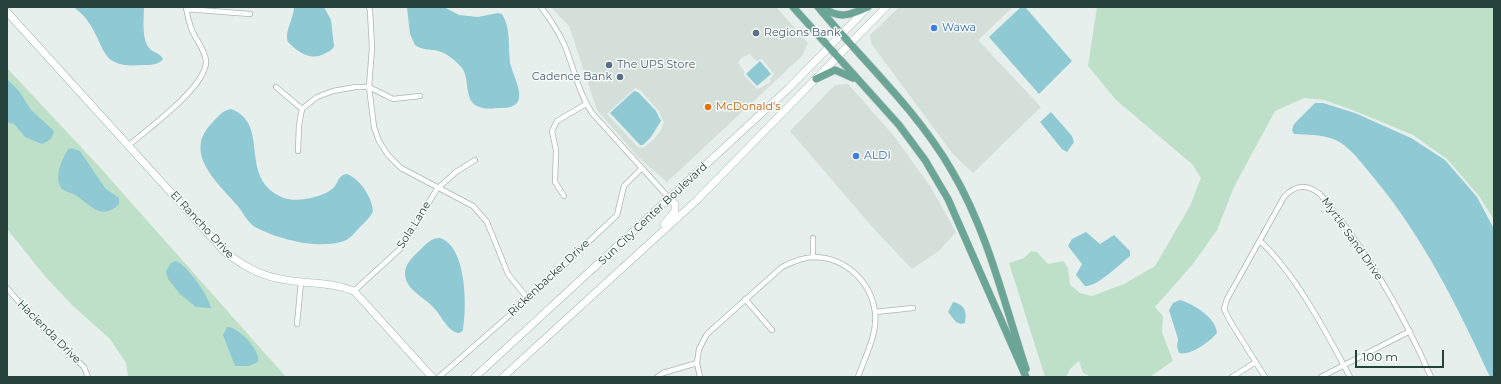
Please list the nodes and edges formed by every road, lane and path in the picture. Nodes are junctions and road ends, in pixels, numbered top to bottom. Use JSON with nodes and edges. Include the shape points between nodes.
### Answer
{"nodes":[{"id":1,"x":368,"y":7,"type":"edge"},
{"id":2,"x":542,"y":7,"type":"edge"},
{"id":3,"x":793,"y":7,"type":"edge"},
{"id":4,"x":820,"y":7,"type":"edge"},
{"id":5,"x":868,"y":7,"type":"edge"},
{"id":6,"x":886,"y":7,"type":"edge"},
{"id":7,"x":186,"y":8,"type":"edge"},
{"id":8,"x":7,"y":12,"type":"edge"},
{"id":9,"x":250,"y":14,"type":"dead end"},
{"id":10,"x":841,"y":34,"type":"junction"},
{"id":11,"x":850,"y":44,"type":"junction"},
{"id":12,"x":829,"y":47,"type":"junction"},
{"id":13,"x":837,"y":57,"type":"junction"},
{"id":14,"x":816,"y":79,"type":"junction"},
{"id":15,"x":860,"y":83,"type":"junction"},
{"id":16,"x":276,"y":87,"type":"dead end"},
{"id":17,"x":369,"y":87,"type":"junction"},
{"id":18,"x":420,"y":96,"type":"dead end"},
{"id":19,"x":586,"y":104,"type":"junction"},
{"id":20,"x":302,"y":109,"type":"junction"},
{"id":21,"x":129,"y":145,"type":"junction"},
{"id":22,"x":298,"y":151,"type":"dead end"},
{"id":23,"x":475,"y":160,"type":"dead end"},
{"id":24,"x":642,"y":168,"type":"junction"},
{"id":25,"x":437,"y":188,"type":"junction"},
{"id":26,"x":564,"y":196,"type":"dead end"},
{"id":27,"x":670,"y":199,"type":"junction"},
{"id":28,"x":813,"y":238,"type":"dead end"},
{"id":29,"x":1260,"y":241,"type":"junction"},
{"id":30,"x":813,"y":257,"type":"junction"},
{"id":31,"x":301,"y":282,"type":"junction"},
{"id":32,"x":607,"y":283,"type":"junction"},
{"id":33,"x":7,"y":288,"type":"edge"},
{"id":34,"x":354,"y":291,"type":"junction"},
{"id":35,"x":528,"y":298,"type":"junction"},
{"id":36,"x":745,"y":300,"type":"junction"},
{"id":37,"x":913,"y":308,"type":"dead end"},
{"id":38,"x":875,"y":312,"type":"junction"},
{"id":39,"x":297,"y":324,"type":"dead end"},
{"id":40,"x":772,"y":330,"type":"dead end"},
{"id":41,"x":1410,"y":331,"type":"junction"},
{"id":42,"x":1256,"y":362,"type":"junction"},
{"id":43,"x":697,"y":363,"type":"junction"},
{"id":44,"x":1344,"y":365,"type":"junction"},
{"id":45,"x":88,"y":377,"type":"edge"},
{"id":46,"x":432,"y":377,"type":"edge"},
{"id":47,"x":439,"y":377,"type":"edge"},
{"id":48,"x":475,"y":377,"type":"edge"},
{"id":49,"x":503,"y":377,"type":"edge"},
{"id":50,"x":657,"y":377,"type":"edge"},
{"id":51,"x":700,"y":377,"type":"edge"},
{"id":52,"x":858,"y":377,"type":"edge"},
{"id":53,"x":1027,"y":377,"type":"edge"},
{"id":54,"x":1232,"y":377,"type":"edge"},
{"id":55,"x":1265,"y":377,"type":"edge"},
{"id":56,"x":1321,"y":377,"type":"edge"},
{"id":57,"x":1350,"y":377,"type":"edge"},
{"id":58,"x":1431,"y":377,"type":"edge"}],
"edges":[{"from":1,"to":17,"type":"street","via":[[372,48]]},
{"from":2,"to":19,"type":"street","via":[[564,44]]},
{"from":3,"to":12,"type":"main road"},
{"from":4,"to":5,"type":"main road","via":[[832,14],[840,15],[851,14]]},
{"from":4,"to":10,"type":"main road"},
{"from":5,"to":10,"type":"main road","name":"Sun City Center Boulevard"},
{"from":6,"to":11,"type":"main road","name":"Sun City Center Boulevard"},
{"from":7,"to":9,"type":"street"},
{"from":7,"to":21,"type":"street","via":[[191,28],[206,62],[201,78],[189,93]]},
{"from":8,"to":21,"type":"main road","name":"El Rancho Drive"},
{"from":10,"to":11,"type":"main road"},
{"from":10,"to":12,"type":"main road","name":"Sun City Center Boulevard"},
{"from":11,"to":13,"type":"main road","name":"Sun City Center Boulevard"},
{"from":11,"to":53,"type":"main road","via":[[914,117],[953,172],[984,241]]},
{"from":12,"to":13,"type":"main road"},
{"from":12,"to":27,"type":"main road","name":"Sun City Center Boulevard"},
{"from":13,"to":14,"type":"main road","name":"Sun City Center Boulevard"},
{"from":13,"to":15,"type":"main road"},
{"from":14,"to":15,"type":"main road","via":[[836,70]]},
{"from":14,"to":32,"type":"main road","name":"Sun City Center Boulevard","via":[[697,200]]},
{"from":15,"to":53,"type":"main road","via":[[910,139],[938,181]]},
{"from":16,"to":20,"type":"street"},
{"from":17,"to":18,"type":"street","via":[[392,99]]},
{"from":17,"to":20,"type":"street","via":[[333,91],[317,97]]},
{"from":17,"to":25,"type":"street","via":[[374,127],[379,141],[401,168]]},
{"from":19,"to":24,"type":"street"},
{"from":19,"to":26,"type":"street","via":[[557,121],[552,131],[556,150],[555,182]]},
{"from":20,"to":22,"type":"street"},
{"from":21,"to":31,"type":"main road","name":"El Rancho Drive","via":[[224,251],[255,272],[273,278]]},
{"from":23,"to":25,"type":"street","name":"Sola Lane"},
{"from":24,"to":27,"type":"street"},
{"from":24,"to":35,"type":"street","name":"Rickenbacker Drive","via":[[624,186],[617,215]]},
{"from":25,"to":34,"type":"street","name":"Sola Lane","via":[[401,248]]},
{"from":25,"to":35,"type":"street","via":[[473,206],[488,222],[508,274]]},
{"from":27,"to":32,"type":"main road","via":[[675,211],[669,220],[619,266]]},
{"from":27,"to":48,"type":"main road","name":"Sun City Center Boulevard"},
{"from":28,"to":30,"type":"street"},
{"from":29,"to":41,"type":"street","name":"Myrtle Sand Drive","via":[[1284,197],[1291,190],[1304,186],[1312,188],[1329,204],[1370,262]]},
{"from":29,"to":42,"type":"street","name":"Myrtle Sand Drive","via":[[1227,299],[1224,309]]},
{"from":29,"to":44,"type":"street","via":[[1302,295]]},
{"from":30,"to":36,"type":"street","via":[[796,260],[782,267]]},
{"from":30,"to":38,"type":"street","via":[[842,263],[855,273],[869,290]]},
{"from":31,"to":34,"type":"main road","name":"El Rancho Drive","via":[[342,286]]},
{"from":31,"to":39,"type":"street"},
{"from":32,"to":49,"type":"main road","name":"Sun City Center Boulevard"},
{"from":33,"to":45,"type":"street","name":"Hacienda Drive","via":[[31,316],[84,368]]},
{"from":34,"to":46,"type":"main road"},
{"from":35,"to":47,"type":"street","name":"Rickenbacker Drive"},
{"from":36,"to":40,"type":"street"},
{"from":36,"to":43,"type":"street","via":[[707,334],[699,349]]},
{"from":37,"to":38,"type":"street"},
{"from":38,"to":52,"type":"street","via":[[873,335]]},
{"from":41,"to":44,"type":"street"},
{"from":41,"to":58,"type":"street","name":"Myrtle Sand Drive"},
{"from":42,"to":54,"type":"street"},
{"from":42,"to":55,"type":"street","name":"Myrtle Sand Drive"},
{"from":43,"to":50,"type":"street","via":[[669,370]]},
{"from":43,"to":51,"type":"street"},
{"from":44,"to":56,"type":"street"},
{"from":44,"to":57,"type":"street"}]}
